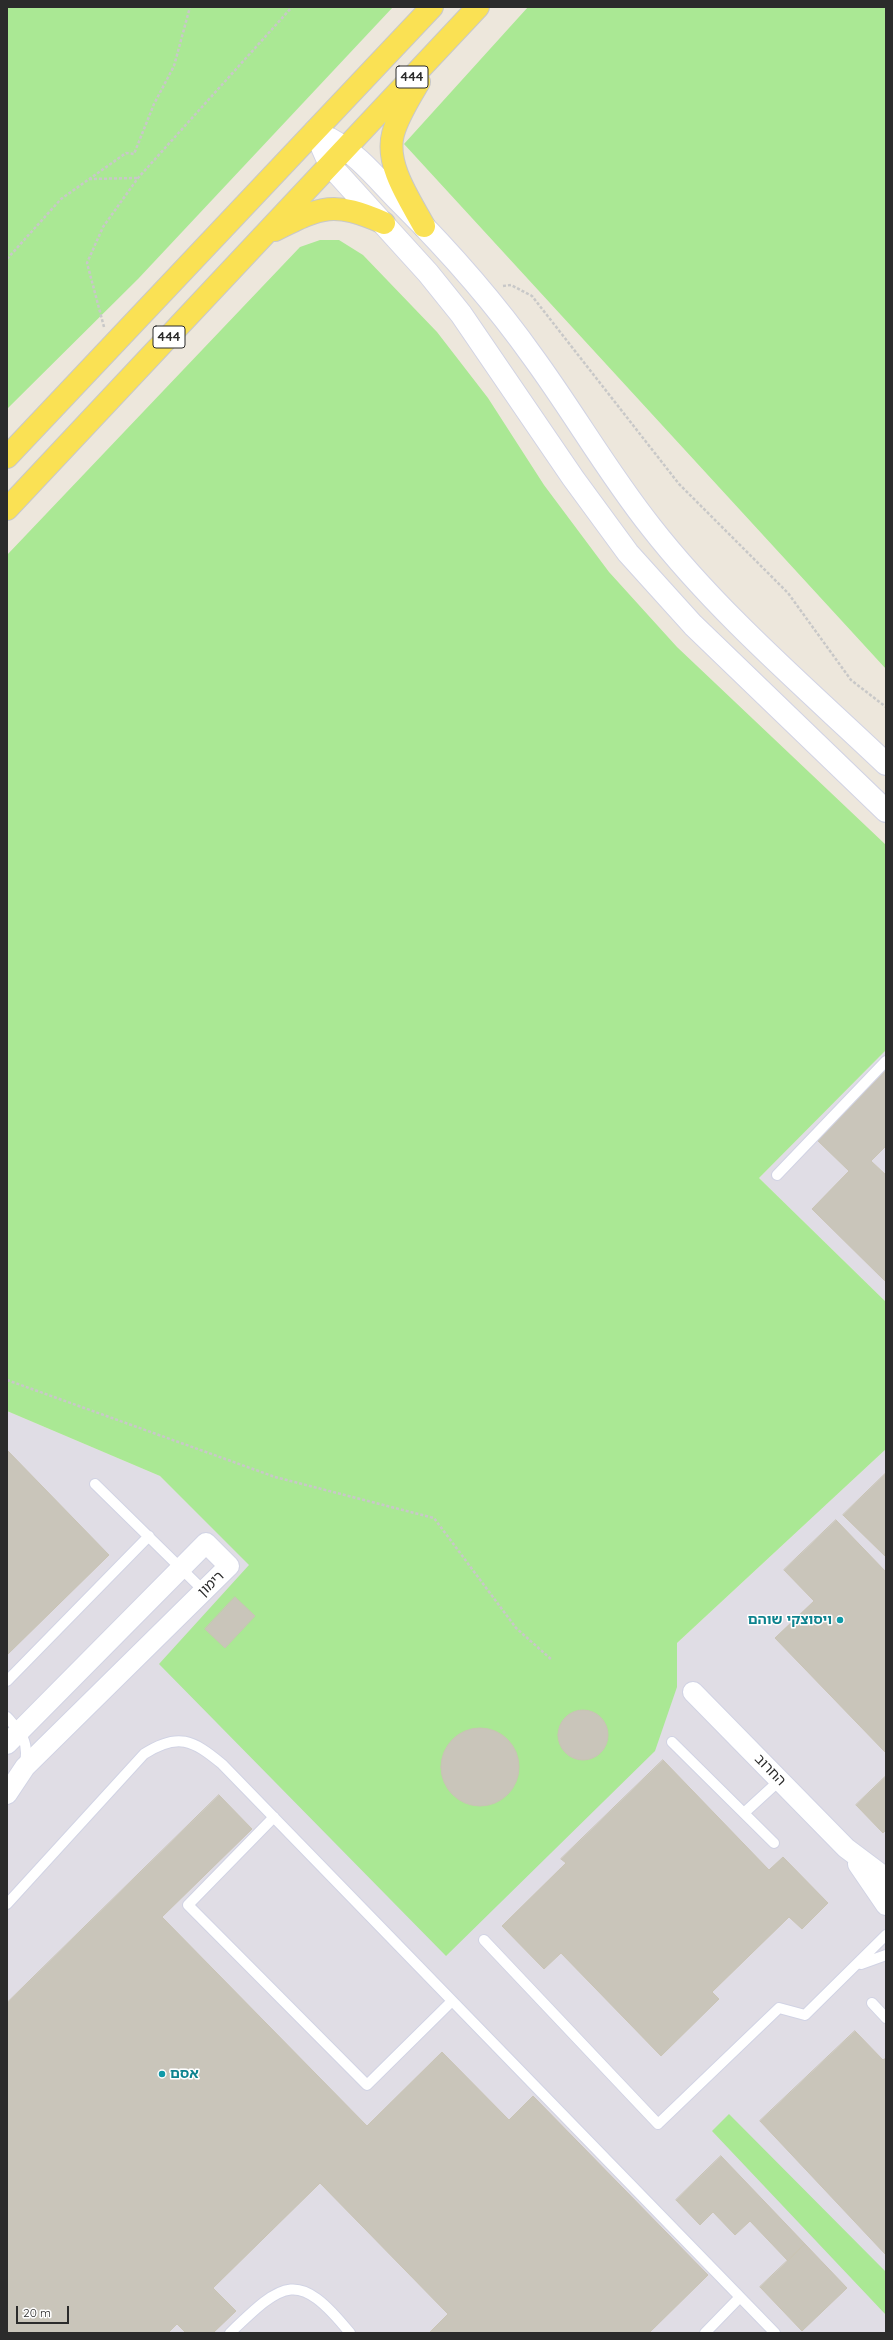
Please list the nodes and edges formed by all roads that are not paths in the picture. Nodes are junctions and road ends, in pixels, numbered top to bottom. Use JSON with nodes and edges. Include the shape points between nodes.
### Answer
{"nodes":[{"id":1,"x":432,"y":7,"type":"edge"},
{"id":2,"x":478,"y":7,"type":"edge"},
{"id":3,"x":433,"y":56,"type":"junction"},
{"id":4,"x":315,"y":131,"type":"junction"},
{"id":5,"x":346,"y":148,"type":"junction"},
{"id":6,"x":330,"y":165,"type":"junction"},
{"id":7,"x":384,"y":223,"type":"junction"},
{"id":8,"x":424,"y":226,"type":"junction"},
{"id":9,"x":263,"y":236,"type":"junction"},
{"id":10,"x":7,"y":457,"type":"edge"},
{"id":11,"x":7,"y":509,"type":"edge"},
{"id":12,"x":886,"y":764,"type":"edge"},
{"id":13,"x":886,"y":811,"type":"edge"},
{"id":14,"x":886,"y":1061,"type":"edge"},
{"id":15,"x":777,"y":1175,"type":"dead end"},
{"id":16,"x":95,"y":1484,"type":"dead end"},
{"id":17,"x":149,"y":1536,"type":"junction"},
{"id":18,"x":181,"y":1568,"type":"junction"},
{"id":19,"x":204,"y":1591,"type":"junction"},
{"id":20,"x":7,"y":1681,"type":"edge"},
{"id":21,"x":693,"y":1692,"type":"dead end"},
{"id":22,"x":11,"y":1731,"type":"edge"},
{"id":23,"x":672,"y":1742,"type":"dead end"},
{"id":24,"x":25,"y":1767,"type":"junction"},
{"id":25,"x":780,"y":1780,"type":"junction"},
{"id":26,"x":7,"y":1794,"type":"edge"},
{"id":27,"x":744,"y":1813,"type":"junction"},
{"id":28,"x":274,"y":1818,"type":"junction"},
{"id":29,"x":774,"y":1842,"type":"dead end"},
{"id":30,"x":846,"y":1848,"type":"junction"},
{"id":31,"x":886,"y":1878,"type":"edge"},
{"id":32,"x":7,"y":1904,"type":"edge"},
{"id":33,"x":886,"y":1905,"type":"edge"},
{"id":34,"x":886,"y":1935,"type":"edge"},
{"id":35,"x":484,"y":1940,"type":"dead end"},
{"id":36,"x":886,"y":1955,"type":"edge"},
{"id":37,"x":851,"y":1971,"type":"junction"},
{"id":38,"x":452,"y":2001,"type":"junction"},
{"id":39,"x":872,"y":2003,"type":"dead end"},
{"id":40,"x":886,"y":2018,"type":"edge"},
{"id":41,"x":740,"y":2297,"type":"junction"},
{"id":42,"x":230,"y":2333,"type":"edge"},
{"id":43,"x":350,"y":2333,"type":"edge"},
{"id":44,"x":705,"y":2333,"type":"edge"},
{"id":45,"x":775,"y":2333,"type":"edge"}],
"edges":[{"from":1,"to":4,"type":"main road","number":"444"},
{"from":2,"to":3,"type":"main road","number":"444"},
{"from":3,"to":5,"type":"main road","number":"444"},
{"from":3,"to":8,"type":"main road","via":[[401,114],[393,135],[392,154],[399,176]]},
{"from":4,"to":5,"type":"street"},
{"from":4,"to":6,"type":"street"},
{"from":4,"to":10,"type":"main road","number":"444"},
{"from":5,"to":6,"type":"main road","number":"444"},
{"from":5,"to":8,"type":"street"},
{"from":6,"to":7,"type":"street"},
{"from":6,"to":9,"type":"main road","number":"444"},
{"from":7,"to":9,"type":"main road","via":[[355,211],[335,208],[300,218]]},
{"from":7,"to":13,"type":"street","via":[[461,314],[601,518],[652,581],[693,625]]},
{"from":8,"to":12,"type":"street","via":[[481,290],[532,356],[605,465],[653,530],[711,596]]},
{"from":9,"to":11,"type":"main road","number":"444"},
{"from":14,"to":15,"type":"lane"},
{"from":16,"to":17,"type":"lane"},
{"from":17,"to":18,"type":"lane"},
{"from":17,"to":20,"type":"lane"},
{"from":18,"to":19,"type":"lane"},
{"from":18,"to":19,"type":"street","name":"רימון","via":[[206,1543],[229,1566]]},
{"from":18,"to":22,"type":"street","name":"רימון"},
{"from":19,"to":24,"type":"street","name":"רימון"},
{"from":21,"to":25,"type":"street","name":"החרוב"},
{"from":22,"to":24,"type":"lane","via":[[28,1748]]},
{"from":23,"to":27,"type":"lane"},
{"from":24,"to":26,"type":"street","name":"רימון"},
{"from":25,"to":27,"type":"lane"},
{"from":25,"to":30,"type":"street","name":"החרוב"},
{"from":27,"to":29,"type":"lane"},
{"from":28,"to":32,"type":"lane","via":[[202,1747],[184,1741],[160,1744],[144,1754]]},
{"from":28,"to":38,"type":"lane"},
{"from":28,"to":38,"type":"lane","via":[[188,1905],[367,2085]]},
{"from":30,"to":31,"type":"street","name":"החרוב"},
{"from":30,"to":33,"type":"street","name":"החרוב"},
{"from":34,"to":37,"type":"lane"},
{"from":35,"to":37,"type":"lane","via":[[658,2124],[779,2008],[806,2015]]},
{"from":36,"to":37,"type":"lane","via":[[865,1962]]},
{"from":38,"to":41,"type":"lane"},
{"from":39,"to":40,"type":"lane"},
{"from":41,"to":44,"type":"lane"},
{"from":41,"to":45,"type":"lane"},
{"from":42,"to":43,"type":"lane","via":[[262,2302],[279,2292],[297,2289],[318,2297]]}]}
